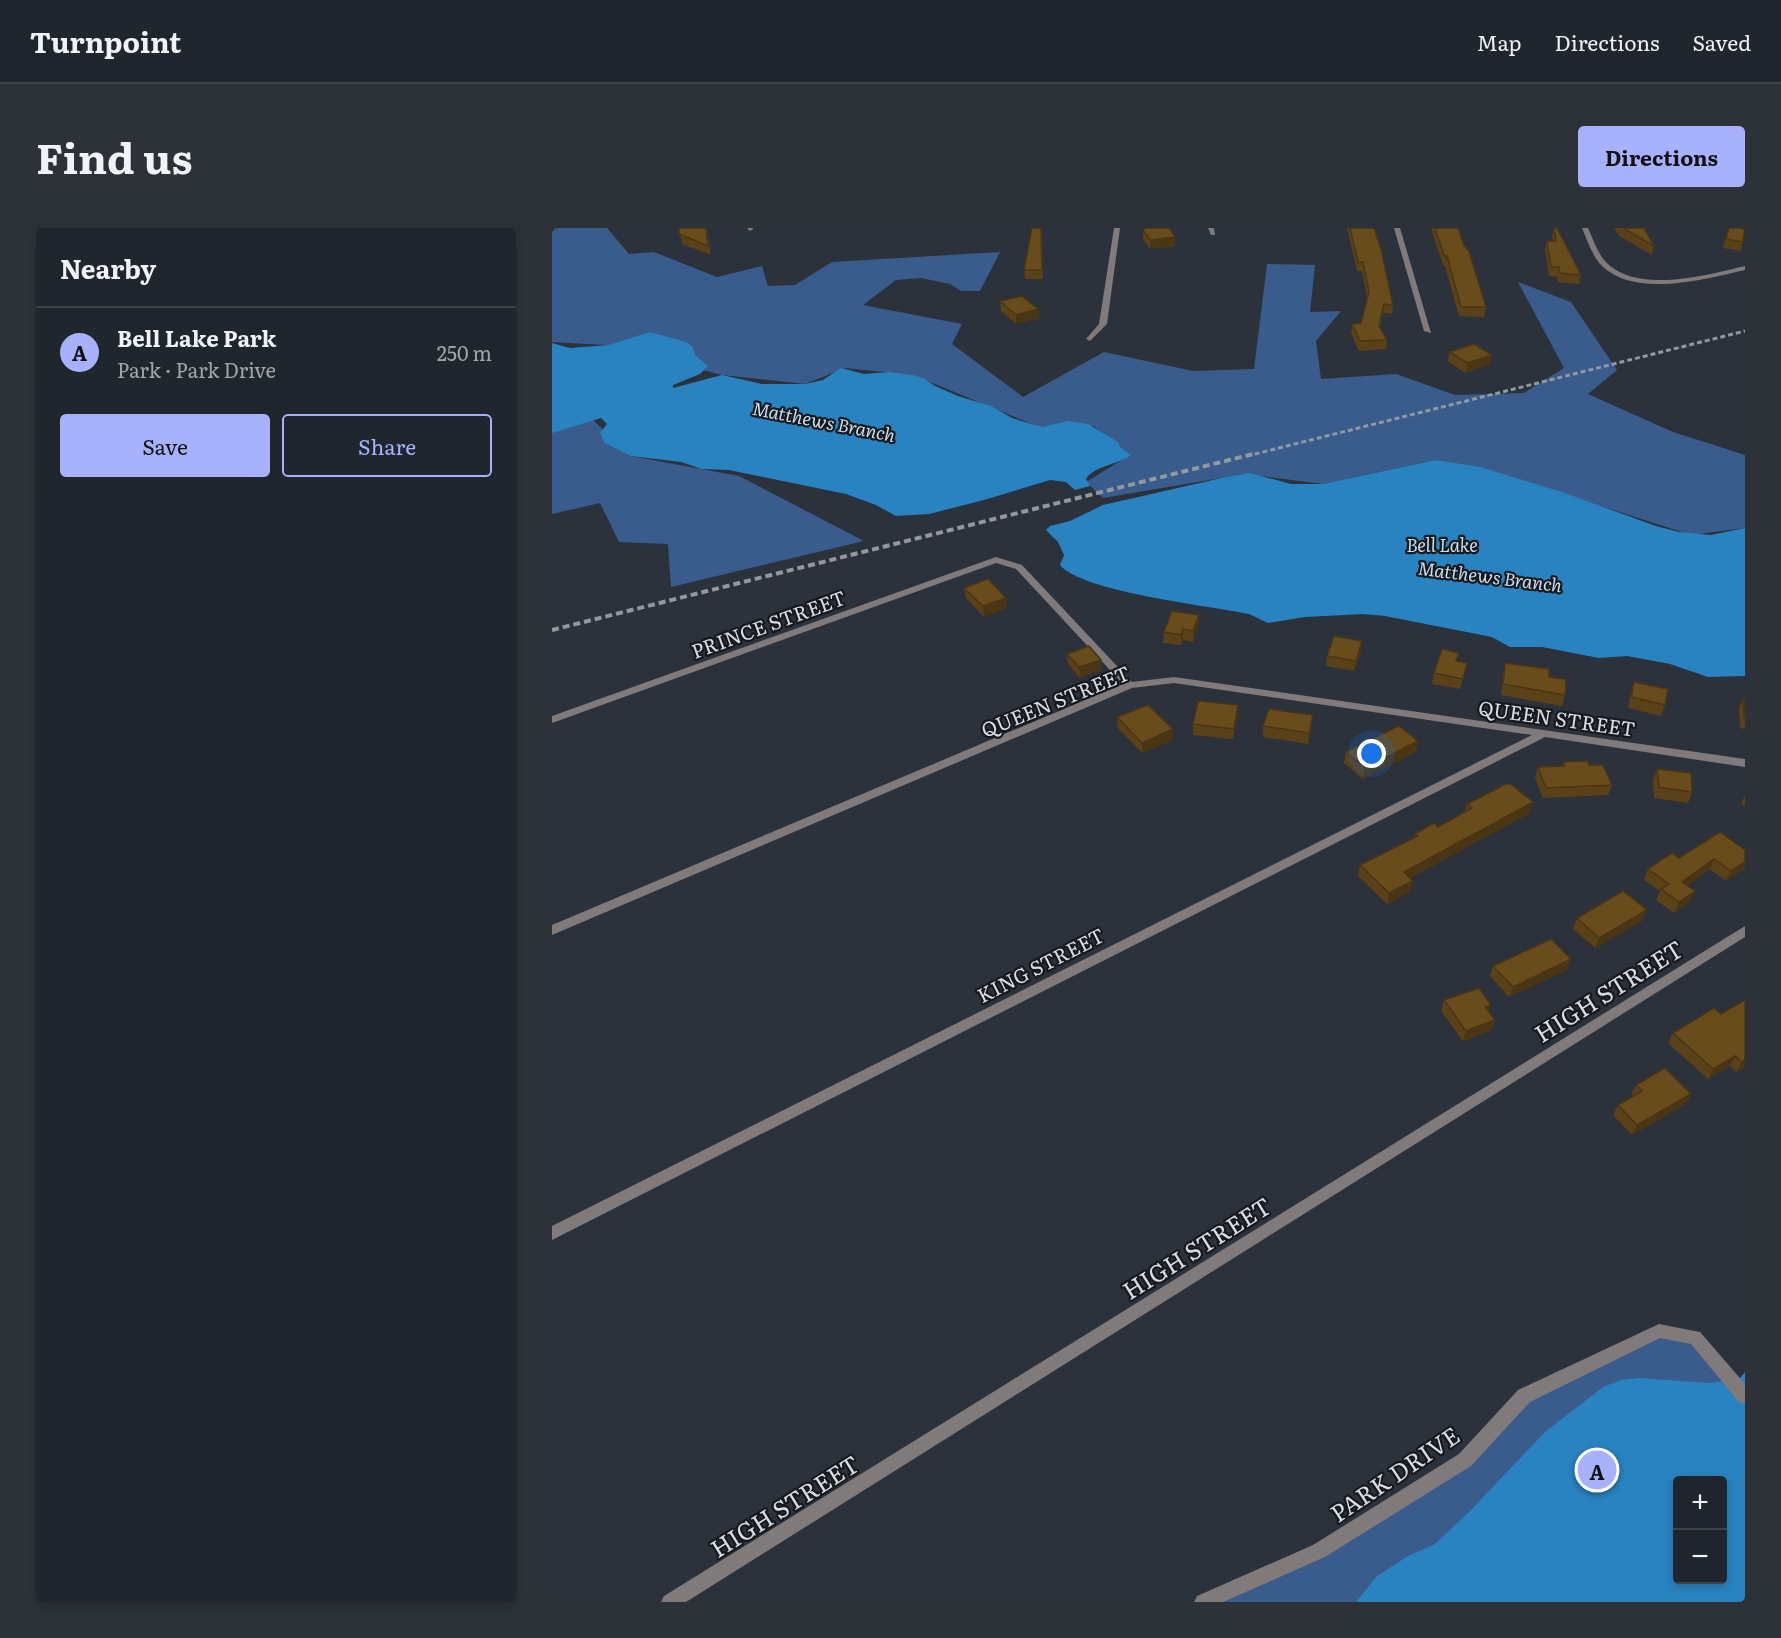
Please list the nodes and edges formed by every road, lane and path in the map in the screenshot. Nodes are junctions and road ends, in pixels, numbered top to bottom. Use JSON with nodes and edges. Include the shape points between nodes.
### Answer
{"nodes":[{"id":1,"x":1117,"y":228,"type":"edge"},
{"id":2,"x":1397,"y":228,"type":"edge"},
{"id":3,"x":1584,"y":228,"type":"edge"},
{"id":4,"x":1745,"y":267,"type":"edge"},
{"id":5,"x":1428,"y":331,"type":"dead end"},
{"id":6,"x":1090,"y":339,"type":"dead end"},
{"id":7,"x":1130,"y":686,"type":"junction"},
{"id":8,"x":552,"y":720,"type":"edge"},
{"id":9,"x":1546,"y":733,"type":"junction"},
{"id":10,"x":1745,"y":763,"type":"edge"},
{"id":11,"x":552,"y":930,"type":"edge"},
{"id":12,"x":1745,"y":931,"type":"edge"},
{"id":13,"x":552,"y":1233,"type":"edge"},
{"id":14,"x":1745,"y":1396,"type":"edge"},
{"id":15,"x":670,"y":1602,"type":"edge"},
{"id":16,"x":1203,"y":1602,"type":"edge"}],
"edges":[{"from":1,"to":6,"type":"street","via":[[1103,324]]},
{"from":2,"to":5,"type":"street"},
{"from":3,"to":4,"type":"street","via":[[1605,264],[1634,280],[1691,280]]},
{"from":7,"to":8,"type":"street","name":"PRINCE STREET","via":[[1019,567],[996,560]]},
{"from":7,"to":9,"type":"street","name":"QUEEN STREET","via":[[1174,680]]},
{"from":7,"to":11,"type":"street","name":"QUEEN STREET"},
{"from":9,"to":10,"type":"street","name":"QUEEN STREET"},
{"from":9,"to":13,"type":"street","name":"KING STREET"},
{"from":12,"to":15,"type":"street","name":"HIGH STREET"},
{"from":14,"to":16,"type":"street","name":"PARK DRIVE","via":[[1695,1337],[1659,1331],[1524,1396],[1465,1460],[1318,1551]]}]}
